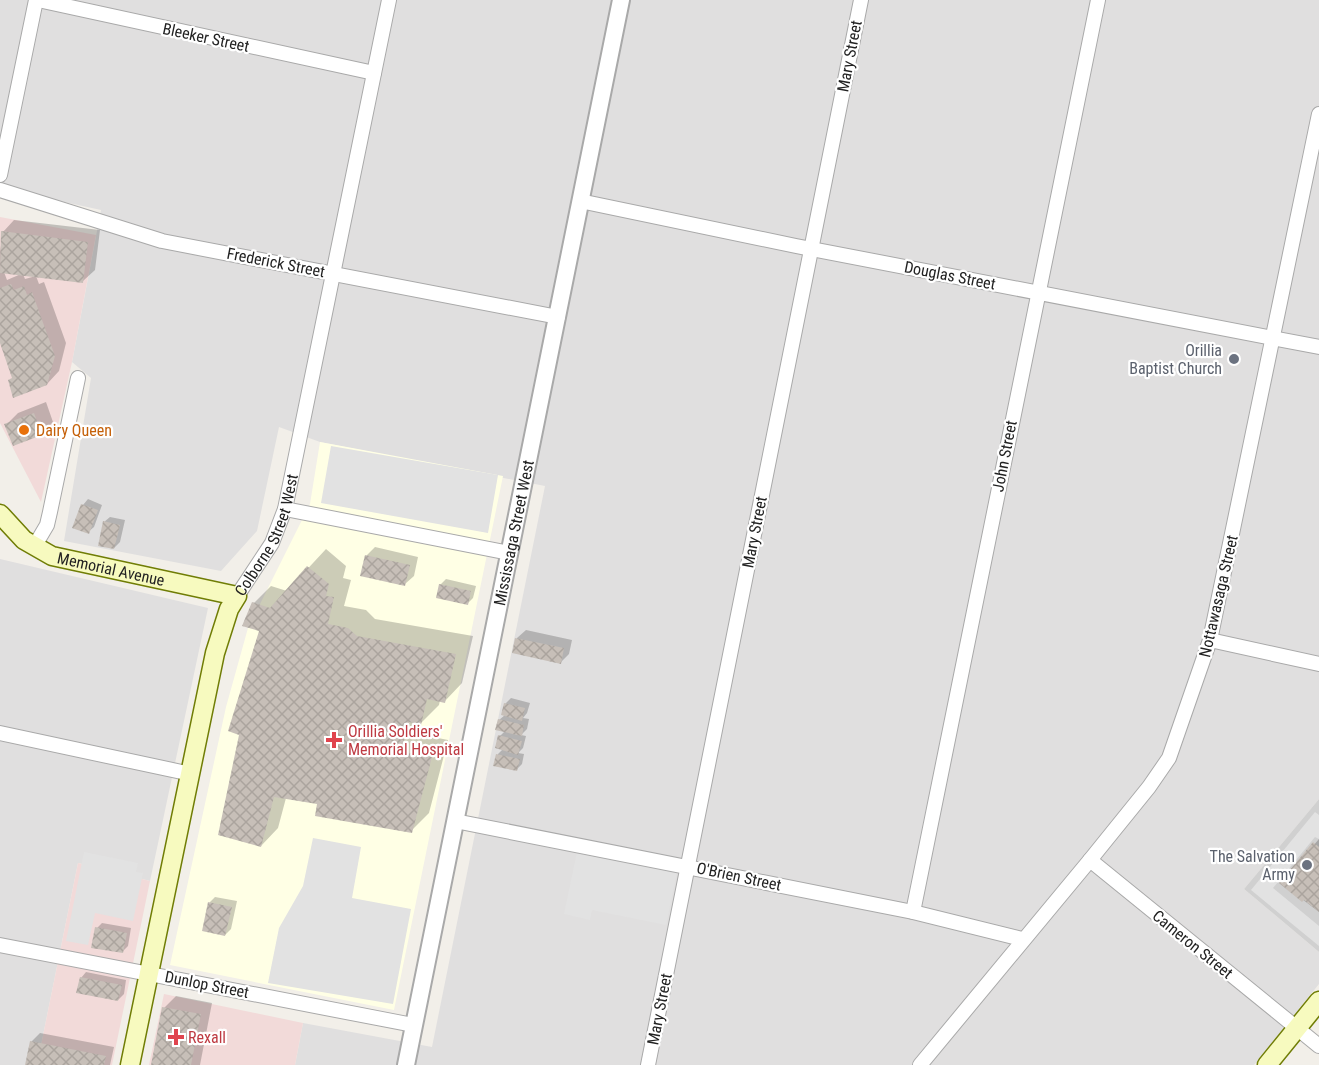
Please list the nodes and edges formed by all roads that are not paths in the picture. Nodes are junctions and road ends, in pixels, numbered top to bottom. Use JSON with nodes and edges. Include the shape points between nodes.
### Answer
{"nodes":[{"id":1,"x":37,"y":0,"type":"edge"},
{"id":2,"x":389,"y":0,"type":"edge"},
{"id":3,"x":621,"y":0,"type":"edge"},
{"id":4,"x":861,"y":0,"type":"edge"},
{"id":5,"x":1098,"y":0,"type":"edge"},
{"id":6,"x":374,"y":73,"type":"junction"},
{"id":7,"x":1319,"y":114,"type":"edge"},
{"id":8,"x":0,"y":175,"type":"edge"},
{"id":9,"x":0,"y":190,"type":"edge"},
{"id":10,"x":580,"y":201,"type":"junction"},
{"id":11,"x":810,"y":248,"type":"junction"},
{"id":12,"x":333,"y":273,"type":"junction"},
{"id":13,"x":1037,"y":291,"type":"junction"},
{"id":14,"x":558,"y":317,"type":"junction"},
{"id":15,"x":1272,"y":337,"type":"junction"},
{"id":16,"x":1319,"y":346,"type":"edge"},
{"id":17,"x":78,"y":378,"type":"dead end"},
{"id":18,"x":285,"y":509,"type":"junction"},
{"id":19,"x":0,"y":515,"type":"edge"},
{"id":20,"x":34,"y":547,"type":"junction"},
{"id":21,"x":509,"y":553,"type":"junction"},
{"id":22,"x":237,"y":596,"type":"junction"},
{"id":23,"x":1210,"y":640,"type":"junction"},
{"id":24,"x":1319,"y":664,"type":"edge"},
{"id":25,"x":0,"y":733,"type":"edge"},
{"id":26,"x":191,"y":774,"type":"junction"},
{"id":27,"x":454,"y":821,"type":"junction"},
{"id":28,"x":1090,"y":860,"type":"junction"},
{"id":29,"x":688,"y":866,"type":"junction"},
{"id":30,"x":913,"y":912,"type":"junction"},
{"id":31,"x":1022,"y":939,"type":"junction"},
{"id":32,"x":0,"y":945,"type":"edge"},
{"id":33,"x":149,"y":973,"type":"junction"},
{"id":34,"x":1319,"y":1001,"type":"edge"},
{"id":35,"x":413,"y":1025,"type":"junction"},
{"id":36,"x":1296,"y":1029,"type":"junction"},
{"id":37,"x":1319,"y":1046,"type":"edge"},
{"id":38,"x":130,"y":1065,"type":"edge"},
{"id":39,"x":406,"y":1065,"type":"edge"},
{"id":40,"x":648,"y":1065,"type":"edge"},
{"id":41,"x":920,"y":1065,"type":"edge"},
{"id":42,"x":1267,"y":1065,"type":"edge"}],
"edges":[{"from":1,"to":6,"type":"street","name":"Bleeker Street"},
{"from":1,"to":8,"type":"street"},
{"from":2,"to":6,"type":"street","name":"Colborne Street West"},
{"from":3,"to":10,"type":"street","name":"Mississaga Street West"},
{"from":4,"to":11,"type":"street","name":"Mary Street"},
{"from":5,"to":13,"type":"street","name":"John Street"},
{"from":6,"to":12,"type":"street","name":"Colborne Street West"},
{"from":7,"to":15,"type":"street","name":"Nottawasaga Street"},
{"from":9,"to":12,"type":"street","name":"Frederick Street","via":[[162,241]]},
{"from":10,"to":11,"type":"street","name":"Douglas Street"},
{"from":10,"to":14,"type":"street","name":"Mississaga Street West"},
{"from":11,"to":13,"type":"street","name":"Douglas Street"},
{"from":11,"to":29,"type":"street","name":"Mary Street"},
{"from":12,"to":14,"type":"street","name":"Frederick Street"},
{"from":12,"to":18,"type":"street","name":"Colborne Street West"},
{"from":13,"to":15,"type":"street","name":"Douglas Street"},
{"from":13,"to":30,"type":"street","name":"John Street"},
{"from":14,"to":21,"type":"street","name":"Mississaga Street West"},
{"from":15,"to":16,"type":"street","name":"Douglas Street"},
{"from":15,"to":23,"type":"street","name":"Nottawasaga Street"},
{"from":17,"to":20,"type":"street","via":[[47,525]]},
{"from":18,"to":21,"type":"street"},
{"from":18,"to":22,"type":"street","name":"Colborne Street West","via":[[272,543]]},
{"from":19,"to":20,"type":"main road","name":"Memorial Avenue"},
{"from":20,"to":22,"type":"main road","name":"Memorial Avenue","via":[[52,556]]},
{"from":21,"to":27,"type":"street","name":"Mississaga Street West"},
{"from":22,"to":26,"type":"main road","name":"Colborne Street West","via":[[215,653]]},
{"from":23,"to":24,"type":"street"},
{"from":23,"to":28,"type":"street","name":"Nottawasaga Street","via":[[1169,758]]},
{"from":25,"to":26,"type":"street"},
{"from":26,"to":33,"type":"main road","name":"Colborne Street West"},
{"from":27,"to":29,"type":"street","name":"O'Brien Street"},
{"from":27,"to":35,"type":"street","name":"Mississaga Street West"},
{"from":28,"to":31,"type":"street","name":"Nottawasaga Street"},
{"from":28,"to":36,"type":"street","name":"Cameron Street"},
{"from":29,"to":30,"type":"street","name":"O'Brien Street"},
{"from":29,"to":40,"type":"street","name":"Mary Street"},
{"from":30,"to":31,"type":"street","name":"O'Brien Street"},
{"from":31,"to":41,"type":"street","name":"Nottawasaga Street"},
{"from":32,"to":33,"type":"street","name":"Dunlop Street"},
{"from":33,"to":35,"type":"street","name":"Dunlop Street"},
{"from":33,"to":38,"type":"main road","name":"Colborne Street West"},
{"from":34,"to":36,"type":"main road"},
{"from":35,"to":39,"type":"street","name":"Mississaga Street West"},
{"from":36,"to":37,"type":"street","name":"Cameron Street"},
{"from":36,"to":42,"type":"main road"}]}
